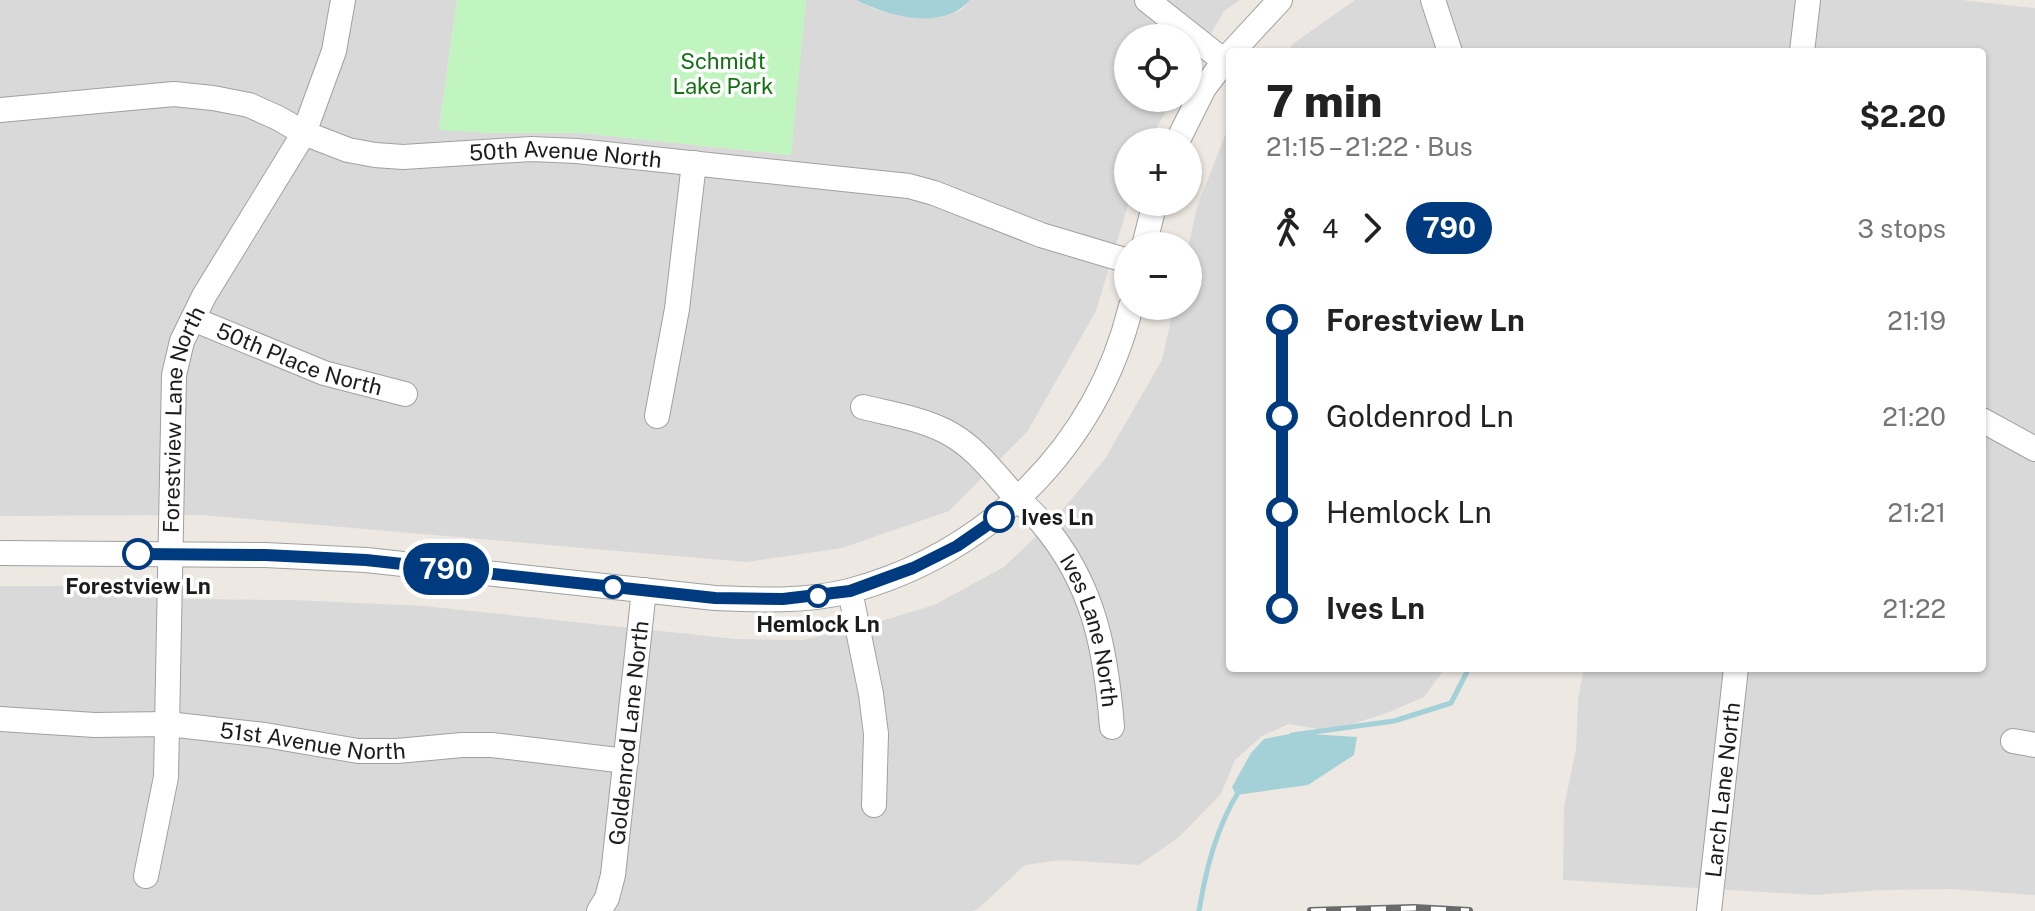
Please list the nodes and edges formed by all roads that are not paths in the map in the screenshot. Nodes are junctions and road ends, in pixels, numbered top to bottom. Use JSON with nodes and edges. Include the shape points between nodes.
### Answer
{"nodes":[{"id":1,"x":343,"y":0,"type":"edge"},
{"id":2,"x":1147,"y":0,"type":"edge"},
{"id":3,"x":1280,"y":0,"type":"edge"},
{"id":4,"x":1433,"y":0,"type":"edge"},
{"id":5,"x":1808,"y":0,"type":"edge"},
{"id":6,"x":1235,"y":48,"type":"edge"},
{"id":7,"x":1449,"y":48,"type":"edge"},
{"id":8,"x":1802,"y":48,"type":"edge"},
{"id":9,"x":1226,"y":54,"type":"edge"},
{"id":10,"x":1226,"y":58,"type":"edge"},
{"id":11,"x":0,"y":110,"type":"edge"},
{"id":12,"x":1184,"y":128,"type":"edge"},
{"id":13,"x":304,"y":133,"type":"junction"},
{"id":14,"x":694,"y":163,"type":"junction"},
{"id":15,"x":1114,"y":257,"type":"edge"},
{"id":16,"x":193,"y":319,"type":"junction"},
{"id":17,"x":1128,"y":320,"type":"edge"},
{"id":18,"x":405,"y":394,"type":"dead end"},
{"id":19,"x":863,"y":407,"type":"dead end"},
{"id":20,"x":657,"y":416,"type":"dead end"},
{"id":21,"x":1986,"y":422,"type":"edge"},
{"id":22,"x":2035,"y":449,"type":"edge"},
{"id":23,"x":1017,"y":499,"type":"junction"},
{"id":24,"x":0,"y":553,"type":"edge"},
{"id":25,"x":170,"y":555,"type":"junction"},
{"id":26,"x":644,"y":590,"type":"junction"},
{"id":27,"x":850,"y":591,"type":"junction"},
{"id":28,"x":1736,"y":672,"type":"edge"},
{"id":29,"x":0,"y":719,"type":"edge"},
{"id":30,"x":168,"y":724,"type":"junction"},
{"id":31,"x":1112,"y":727,"type":"dead end"},
{"id":32,"x":626,"y":761,"type":"junction"},
{"id":33,"x":874,"y":805,"type":"dead end"},
{"id":34,"x":146,"y":876,"type":"dead end"},
{"id":35,"x":599,"y":911,"type":"edge"},
{"id":36,"x":1709,"y":911,"type":"edge"}],
"edges":[{"from":1,"to":13,"type":"street","name":"Forestview Lane North","via":[[334,51]]},
{"from":2,"to":9,"type":"street"},
{"from":3,"to":6,"type":"street"},
{"from":4,"to":7,"type":"street"},
{"from":5,"to":8,"type":"street"},
{"from":10,"to":12,"type":"street"},
{"from":11,"to":13,"type":"street","name":"50th Avenue North","via":[[174,94],[249,105]]},
{"from":13,"to":14,"type":"street","name":"50th Avenue North","via":[[375,155],[531,149]]},
{"from":13,"to":16,"type":"street","name":"Forestview Lane North"},
{"from":14,"to":15,"type":"street","name":"50th Avenue North","via":[[909,186]]},
{"from":14,"to":20,"type":"street","via":[[677,309]]},
{"from":16,"to":18,"type":"street","name":"50th Place North","via":[[324,373]]},
{"from":16,"to":25,"type":"street","name":"Forestview Lane North","via":[[174,375]]},
{"from":17,"to":23,"type":"street","via":[[1123,341],[1073,438]]},
{"from":19,"to":23,"type":"street","name":"Ives Lane North","via":[[922,421],[967,443]]},
{"from":21,"to":22,"type":"street"},
{"from":23,"to":27,"type":"street","via":[[957,546]]},
{"from":23,"to":31,"type":"street","name":"Ives Lane North","via":[[1041,522],[1085,589],[1108,674]]},
{"from":24,"to":25,"type":"street"},
{"from":25,"to":26,"type":"street","via":[[366,560]]},
{"from":25,"to":30,"type":"street","name":"Forestview Lane North"},
{"from":26,"to":27,"type":"street","via":[[758,600]]},
{"from":26,"to":32,"type":"street","name":"Goldenrod Lane North"},
{"from":27,"to":33,"type":"street","via":[[876,734]]},
{"from":28,"to":36,"type":"street","name":"Larch Lane North"},
{"from":29,"to":30,"type":"street","name":"51st Avenue North"},
{"from":30,"to":32,"type":"street","name":"51st Avenue North","via":[[358,751],[492,745]]},
{"from":30,"to":34,"type":"street","name":"Forestview Lane North","via":[[166,777]]},
{"from":32,"to":35,"type":"street","name":"Goldenrod Lane North","via":[[613,875]]}]}
